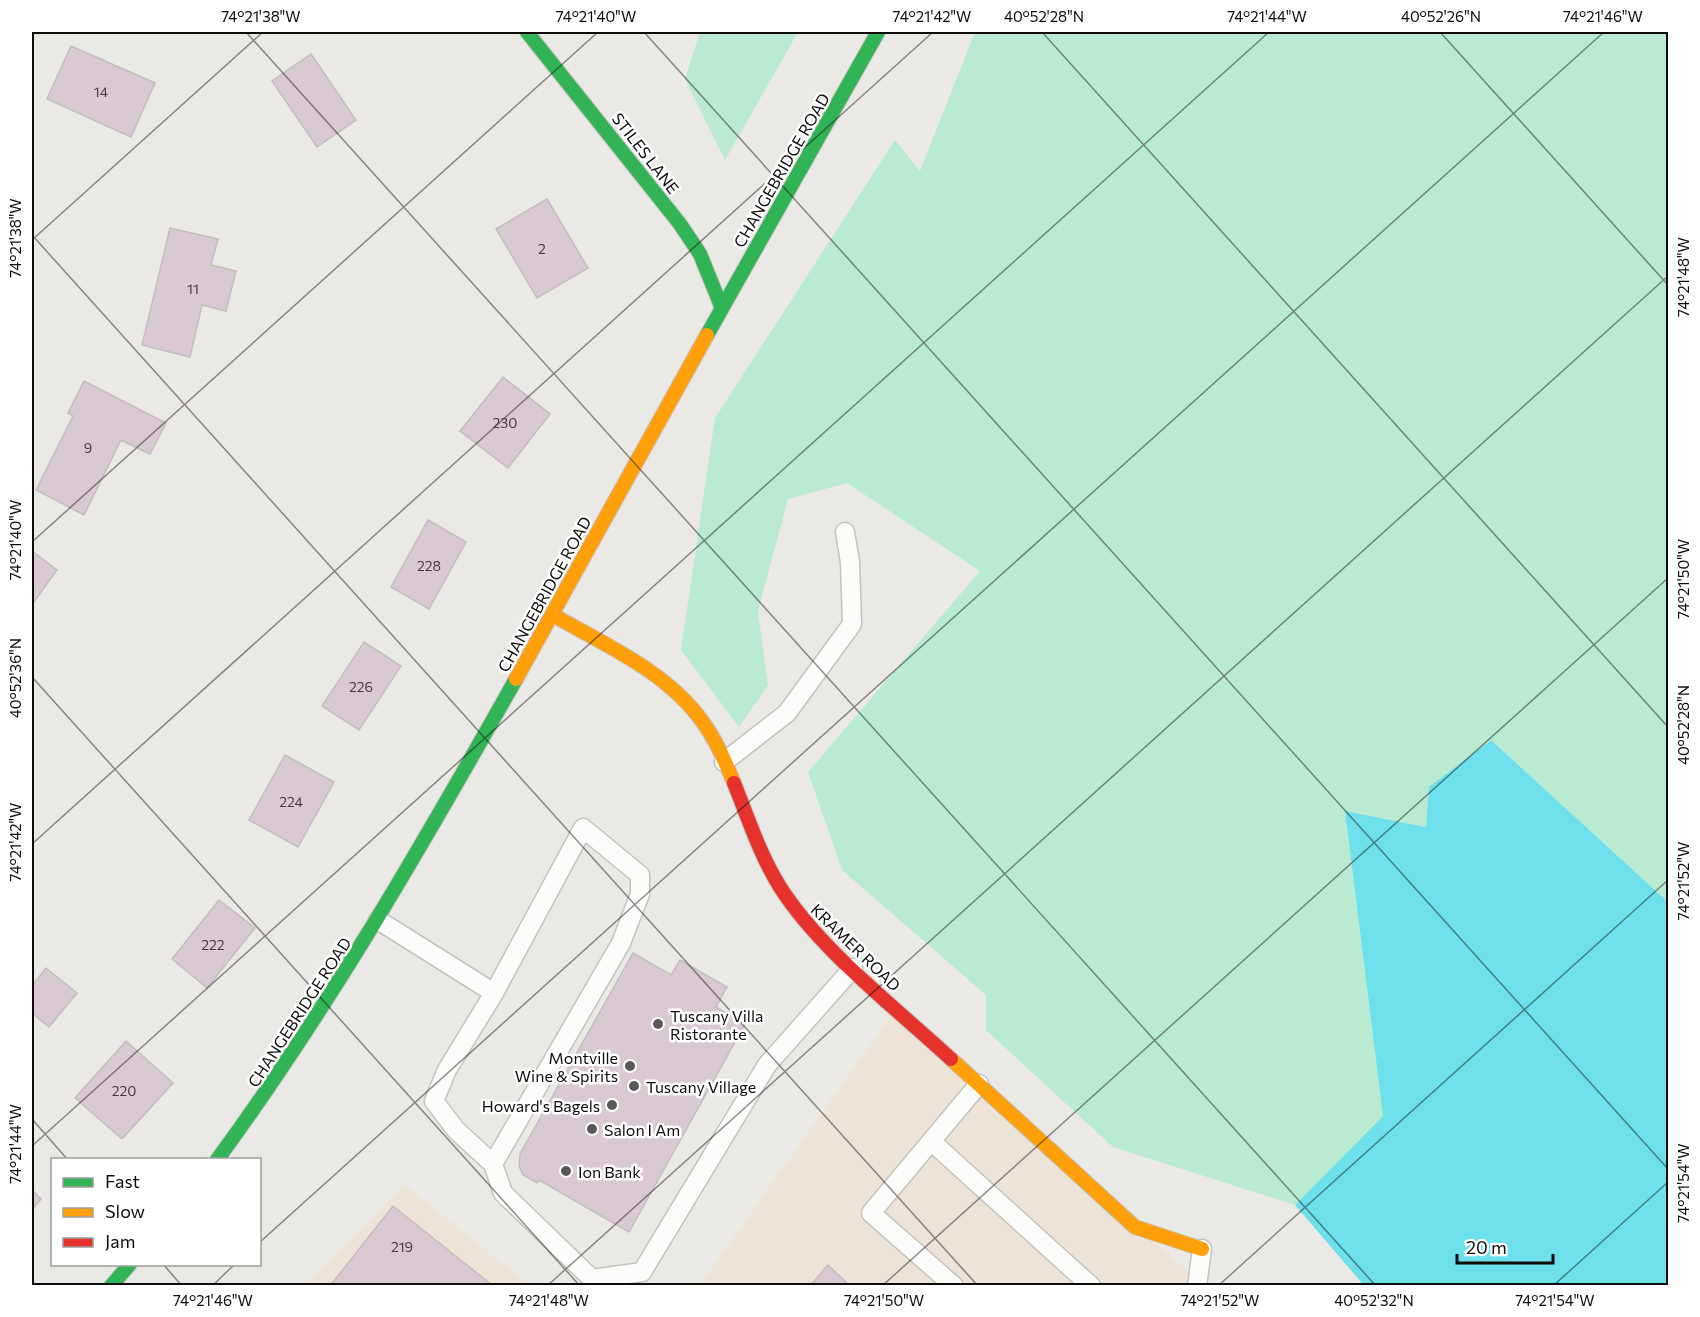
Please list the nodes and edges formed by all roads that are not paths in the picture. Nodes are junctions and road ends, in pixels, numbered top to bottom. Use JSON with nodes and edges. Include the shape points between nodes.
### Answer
{"nodes":[{"id":1,"x":527,"y":32,"type":"edge"},
{"id":2,"x":878,"y":32,"type":"edge"},
{"id":3,"x":722,"y":306,"type":"junction"},
{"id":4,"x":845,"y":532,"type":"dead end"},
{"id":5,"x":553,"y":615,"type":"junction"},
{"id":6,"x":724,"y":762,"type":"junction"},
{"id":7,"x":378,"y":920,"type":"junction"},
{"id":8,"x":853,"y":968,"type":"junction"},
{"id":9,"x":494,"y":993,"type":"junction"},
{"id":10,"x":979,"y":1084,"type":"junction"},
{"id":11,"x":932,"y":1142,"type":"junction"},
{"id":12,"x":218,"y":1158,"type":"edge"},
{"id":13,"x":493,"y":1164,"type":"junction"},
{"id":14,"x":1202,"y":1249,"type":"joint"},
{"id":15,"x":128,"y":1266,"type":"edge"},
{"id":16,"x":111,"y":1286,"type":"edge"},
{"id":17,"x":954,"y":1286,"type":"edge"},
{"id":18,"x":1091,"y":1286,"type":"edge"},
{"id":19,"x":1197,"y":1286,"type":"edge"}],
"edges":[{"from":1,"to":3,"type":"main road","name":"STILES LANE","via":[[680,224],[700,254]]},
{"from":2,"to":3,"type":"main road","name":"CHANGEBRIDGE ROAD"},
{"from":3,"to":5,"type":"main road","name":"CHANGEBRIDGE ROAD"},
{"from":4,"to":6,"type":"lane","via":[[852,624],[787,713]]},
{"from":5,"to":6,"type":"main road","name":"KRAMER ROAD","via":[[664,682],[712,734]]},
{"from":5,"to":7,"type":"main road","name":"CHANGEBRIDGE ROAD"},
{"from":6,"to":8,"type":"main road","name":"KRAMER ROAD","via":[[769,867],[792,906]]},
{"from":7,"to":9,"type":"lane"},
{"from":7,"to":12,"type":"main road","name":"CHANGEBRIDGE ROAD","via":[[258,1105]]},
{"from":8,"to":10,"type":"main road","name":"KRAMER ROAD"},
{"from":8,"to":13,"type":"lane","via":[[767,1065],[642,1272],[592,1279],[503,1193]]},
{"from":9,"to":13,"type":"lane","via":[[447,1070],[434,1101],[456,1130]]},
{"from":9,"to":13,"type":"lane","via":[[583,828],[640,875],[640,894],[621,943]]},
{"from":10,"to":11,"type":"lane"},
{"from":10,"to":14,"type":"main road","name":"KRAMER ROAD","via":[[1135,1227]]},
{"from":11,"to":17,"type":"lane","via":[[871,1213]]},
{"from":11,"to":18,"type":"lane"},
{"from":14,"to":19,"type":"lane"},
{"from":15,"to":16,"type":"main road"}]}
